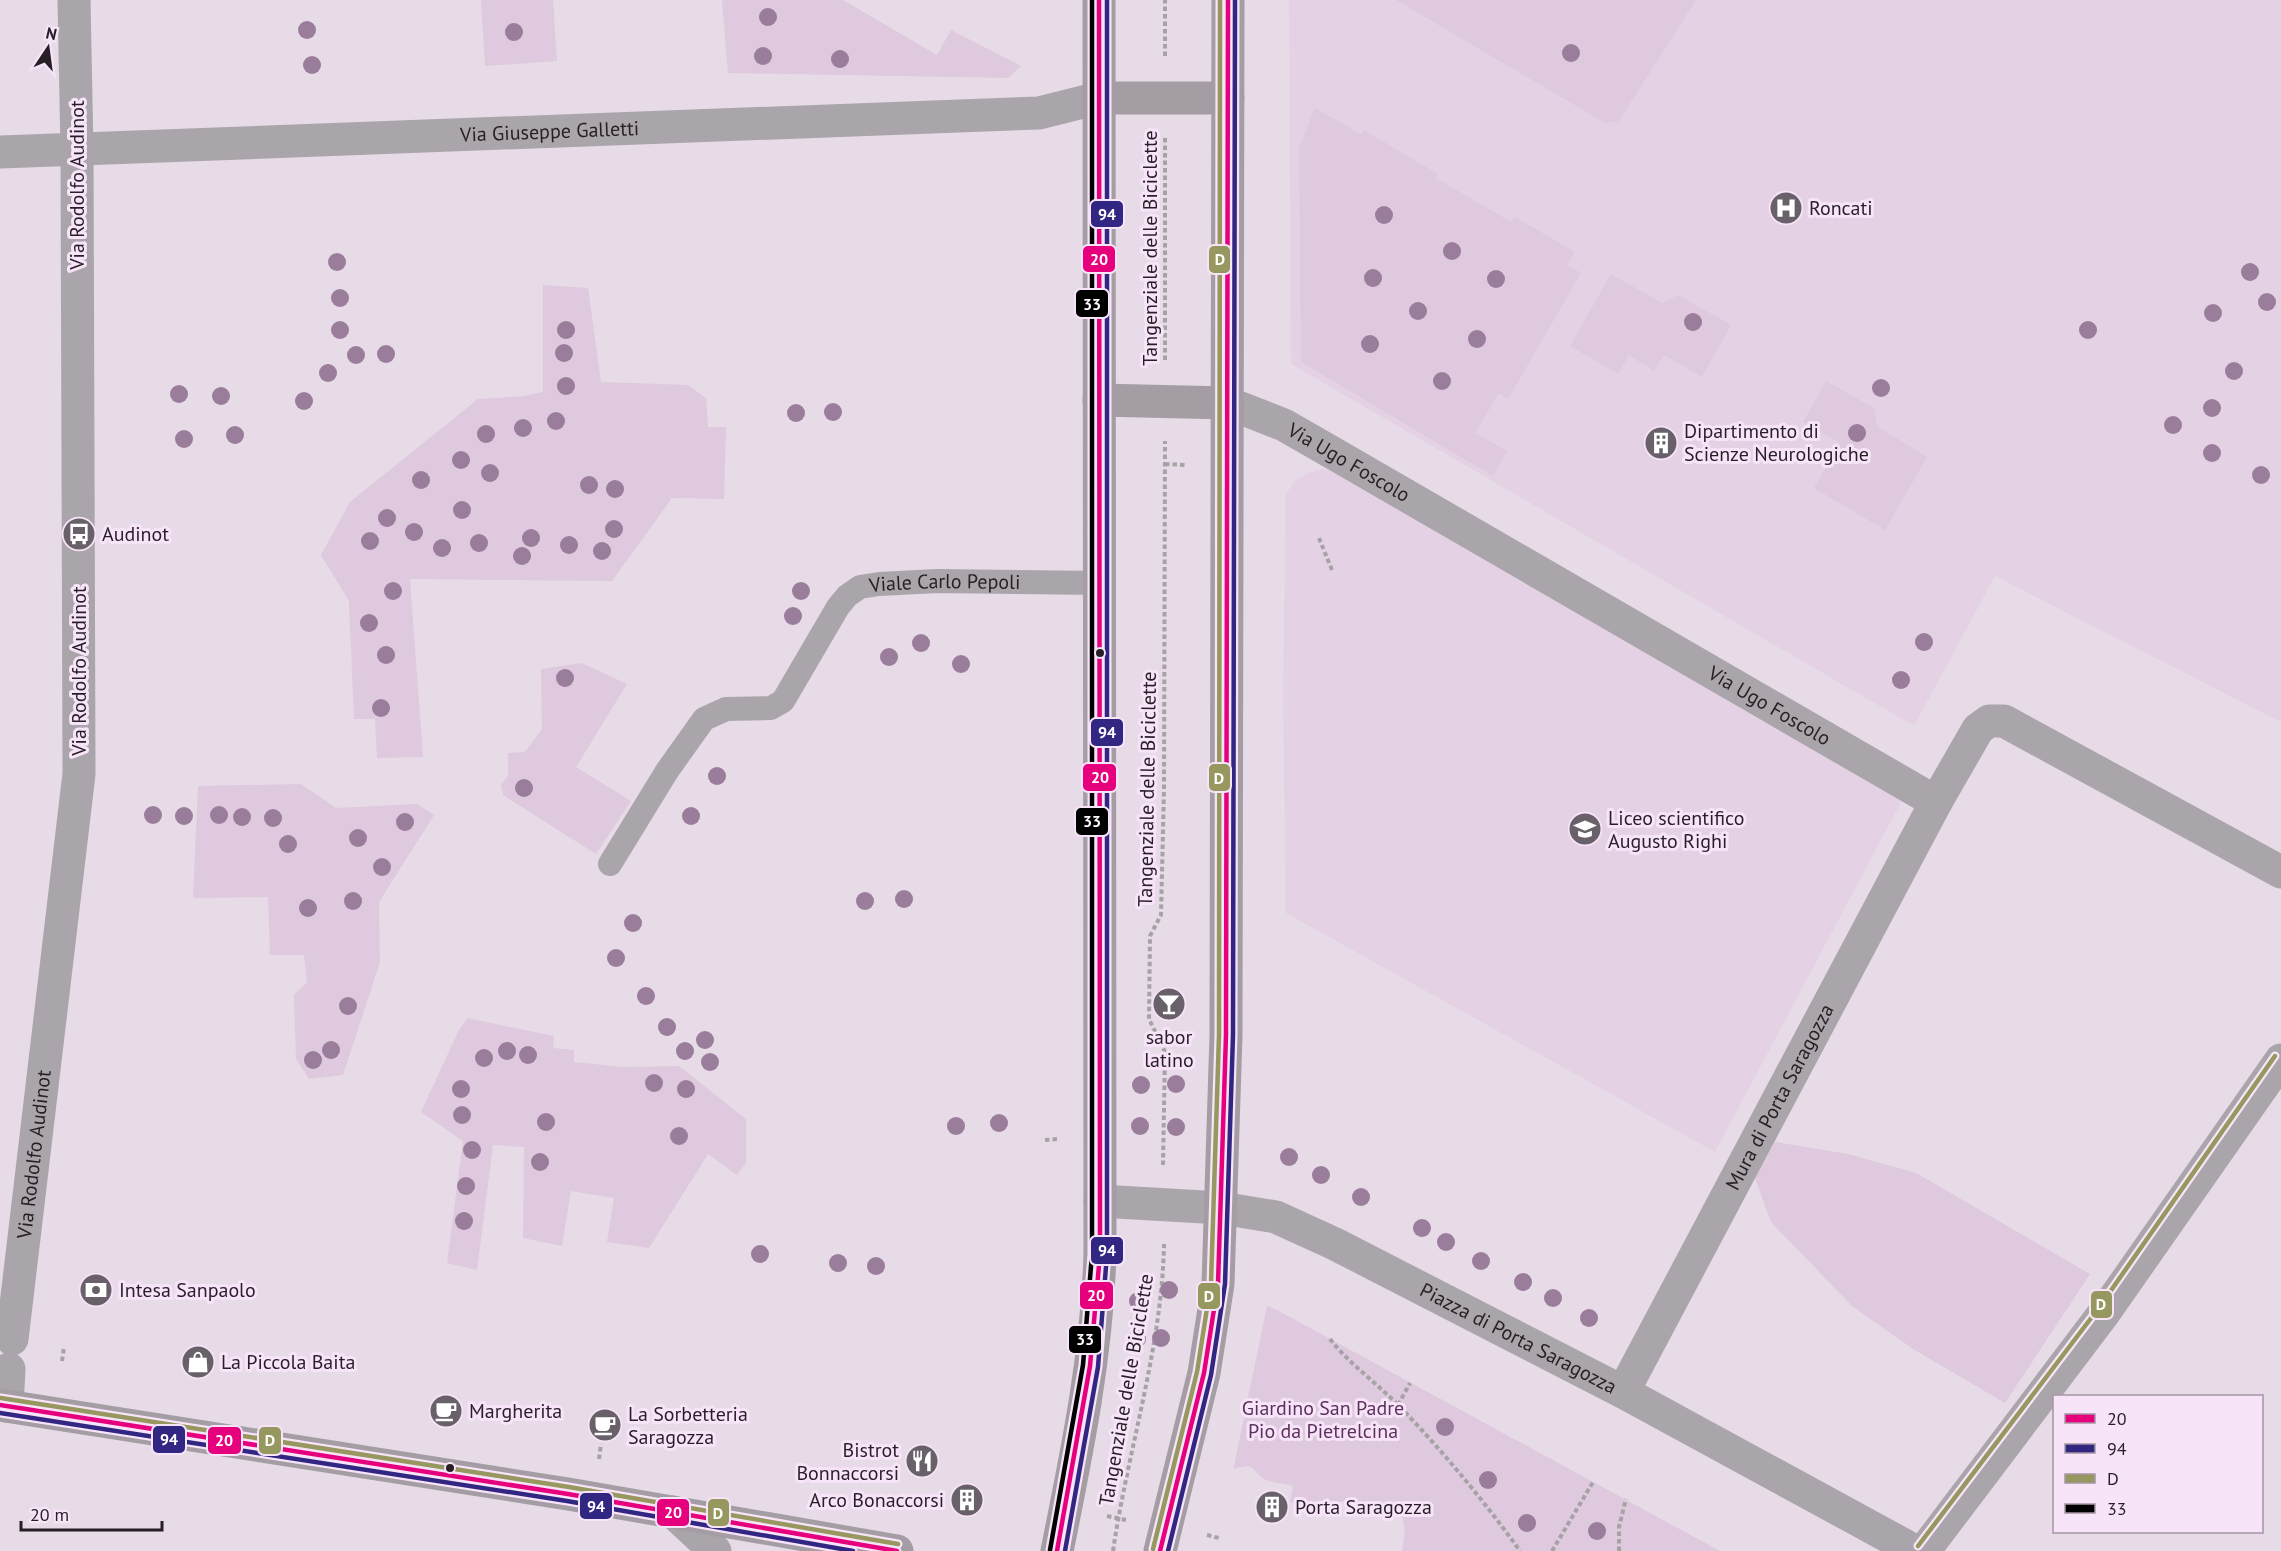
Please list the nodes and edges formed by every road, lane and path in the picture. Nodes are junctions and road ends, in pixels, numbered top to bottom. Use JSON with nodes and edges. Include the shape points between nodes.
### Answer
{"nodes":[{"id":1,"x":74,"y":0,"type":"edge"},
{"id":2,"x":1099,"y":0,"type":"edge"},
{"id":3,"x":1165,"y":0,"type":"edge"},
{"id":4,"x":1228,"y":0,"type":"edge"},
{"id":5,"x":1165,"y":63,"type":"dead end"},
{"id":6,"x":1099,"y":98,"type":"junction"},
{"id":7,"x":1228,"y":98,"type":"junction"},
{"id":8,"x":1165,"y":129,"type":"dead end"},
{"id":9,"x":77,"y":149,"type":"junction"},
{"id":10,"x":0,"y":152,"type":"edge"},
{"id":11,"x":1165,"y":367,"type":"dead end"},
{"id":12,"x":1099,"y":400,"type":"junction"},
{"id":13,"x":1228,"y":403,"type":"junction"},
{"id":14,"x":1165,"y":434,"type":"dead end"},
{"id":15,"x":1320,"y":538,"type":"dead end"},
{"id":16,"x":1332,"y":570,"type":"dead end"},
{"id":17,"x":1100,"y":584,"type":"junction"},
{"id":18,"x":1935,"y":802,"type":"junction"},
{"id":19,"x":610,"y":864,"type":"dead end"},
{"id":20,"x":2281,"y":872,"type":"edge"},
{"id":21,"x":2281,"y":1060,"type":"edge"},
{"id":22,"x":1163,"y":1137,"type":"dead end"},
{"id":23,"x":1058,"y":1139,"type":"dead end"},
{"id":24,"x":1045,"y":1140,"type":"dead end"},
{"id":25,"x":1100,"y":1201,"type":"junction"},
{"id":26,"x":1221,"y":1208,"type":"junction"},
{"id":27,"x":1164,"y":1234,"type":"dead end"},
{"id":28,"x":1330,"y":1339,"type":"dead end"},
{"id":29,"x":64,"y":1347,"type":"dead end"},
{"id":30,"x":62,"y":1361,"type":"dead end"},
{"id":31,"x":1410,"y":1383,"type":"dead end"},
{"id":32,"x":1623,"y":1392,"type":"junction"},
{"id":33,"x":1398,"y":1405,"type":"junction"},
{"id":34,"x":3,"y":1406,"type":"edge"},
{"id":35,"x":601,"y":1444,"type":"dead end"},
{"id":36,"x":600,"y":1454,"type":"dead end"},
{"id":37,"x":1593,"y":1482,"type":"dead end"},
{"id":38,"x":1626,"y":1499,"type":"dead end"},
{"id":39,"x":1066,"y":1509,"type":"junction"},
{"id":40,"x":673,"y":1512,"type":"junction"},
{"id":41,"x":1118,"y":1518,"type":"junction"},
{"id":42,"x":1219,"y":1538,"type":"dead end"},
{"id":43,"x":1162,"y":1539,"type":"edge"},
{"id":44,"x":683,"y":1551,"type":"edge"},
{"id":45,"x":715,"y":1551,"type":"edge"},
{"id":46,"x":897,"y":1551,"type":"edge"},
{"id":47,"x":1057,"y":1551,"type":"edge"},
{"id":48,"x":1113,"y":1551,"type":"edge"},
{"id":49,"x":1520,"y":1551,"type":"edge"},
{"id":50,"x":1552,"y":1551,"type":"edge"},
{"id":51,"x":1619,"y":1551,"type":"edge"},
{"id":52,"x":1914,"y":1551,"type":"edge"},
{"id":53,"x":1924,"y":1551,"type":"edge"}],
"edges":[{"from":1,"to":9,"type":"street","name":"Via Rodolfo Audinot"},
{"from":2,"to":6,"type":"main road"},
{"from":3,"to":5,"type":"path"},
{"from":4,"to":7,"type":"main road"},
{"from":6,"to":7,"type":"main road"},
{"from":6,"to":9,"type":"street","name":"Via Giuseppe Galletti","via":[[1039,113]]},
{"from":6,"to":12,"type":"main road"},
{"from":7,"to":13,"type":"main road"},
{"from":8,"to":11,"type":"path","name":"Tangenziale delle Biciclette"},
{"from":9,"to":10,"type":"street","name":"Via Giuseppe Galletti"},
{"from":9,"to":34,"type":"street","name":"Via Rodolfo Audinot","via":[[79,774]]},
{"from":12,"to":13,"type":"main road"},
{"from":12,"to":17,"type":"main road"},
{"from":13,"to":18,"type":"street","name":"Via Ugo Foscolo","via":[[1284,425]]},
{"from":13,"to":26,"type":"main road","via":[[1226,1023]]},
{"from":14,"to":22,"type":"path","name":"Tangenziale delle Biciclette","via":[[1161,915],[1150,936],[1149,995],[1149,1019],[1166,1052]]},
{"from":15,"to":16,"type":"path"},
{"from":17,"to":19,"type":"lane","name":"Viale Carlo Pepoli","via":[[937,581],[860,587],[838,607],[783,700],[771,708],[726,709],[704,718]]},
{"from":17,"to":25,"type":"main road"},
{"from":18,"to":20,"type":"street","via":[[1978,729],[1989,721],[2004,721]]},
{"from":18,"to":32,"type":"street","name":"Mura di Porta Saragozza"},
{"from":21,"to":53,"type":"street","via":[[2104,1313]]},
{"from":23,"to":24,"type":"path"},
{"from":25,"to":26,"type":"street","name":"Piazza di Porta Saragozza"},
{"from":25,"to":39,"type":"main road","via":[[1097,1319]]},
{"from":26,"to":32,"type":"street","name":"Piazza di Porta Saragozza","via":[[1276,1217],[1335,1244]]},
{"from":26,"to":43,"type":"main road","via":[[1218,1284],[1204,1373]]},
{"from":27,"to":41,"type":"path","name":"Tangenziale delle Biciclette","via":[[1164,1264],[1145,1395]]},
{"from":28,"to":33,"type":"path","via":[[1343,1356]]},
{"from":29,"to":30,"type":"path"},
{"from":31,"to":33,"type":"path"},
{"from":32,"to":52,"type":"street","name":"Piazza di Porta Saragozza"},
{"from":33,"to":49,"type":"path"},
{"from":34,"to":40,"type":"main road"},
{"from":35,"to":36,"type":"path"},
{"from":37,"to":50,"type":"path"},
{"from":38,"to":51,"type":"path","via":[[1619,1527]]},
{"from":39,"to":41,"type":"path"},
{"from":39,"to":47,"type":"main road"},
{"from":40,"to":44,"type":"street"},
{"from":40,"to":45,"type":"street"},
{"from":40,"to":46,"type":"main road"},
{"from":41,"to":43,"type":"path"},
{"from":41,"to":48,"type":"path","name":"Tangenziale delle Biciclette"},
{"from":42,"to":43,"type":"path"}]}
